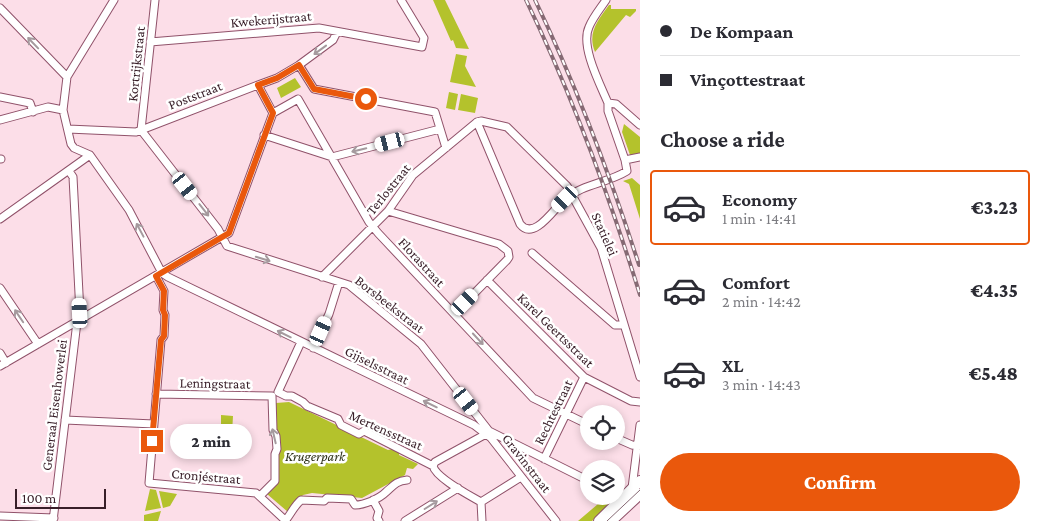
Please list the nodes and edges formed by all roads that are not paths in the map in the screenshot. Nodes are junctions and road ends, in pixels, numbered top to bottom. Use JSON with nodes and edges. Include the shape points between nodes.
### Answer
{"nodes":[{"id":1,"x":114,"y":0,"type":"edge"},
{"id":2,"x":155,"y":0,"type":"edge"},
{"id":3,"x":401,"y":0,"type":"edge"},
{"id":4,"x":606,"y":0,"type":"edge"},
{"id":5,"x":0,"y":8,"type":"edge"},
{"id":6,"x":337,"y":32,"type":"junction"},
{"id":7,"x":150,"y":42,"type":"junction"},
{"id":8,"x":299,"y":65,"type":"junction"},
{"id":9,"x":67,"y":78,"type":"junction"},
{"id":10,"x":258,"y":85,"type":"junction"},
{"id":11,"x":0,"y":97,"type":"edge"},
{"id":12,"x":608,"y":103,"type":"junction"},
{"id":13,"x":64,"y":110,"type":"junction"},
{"id":14,"x":32,"y":112,"type":"junction"},
{"id":15,"x":273,"y":113,"type":"junction"},
{"id":16,"x":0,"y":120,"type":"edge"},
{"id":17,"x":477,"y":122,"type":"junction"},
{"id":18,"x":640,"y":125,"type":"edge"},
{"id":19,"x":68,"y":129,"type":"junction"},
{"id":20,"x":440,"y":129,"type":"junction"},
{"id":21,"x":141,"y":130,"type":"junction"},
{"id":22,"x":264,"y":135,"type":"junction"},
{"id":23,"x":446,"y":148,"type":"junction"},
{"id":24,"x":90,"y":155,"type":"junction"},
{"id":25,"x":332,"y":157,"type":"junction"},
{"id":26,"x":640,"y":157,"type":"edge"},
{"id":27,"x":625,"y":160,"type":"junction"},
{"id":28,"x":69,"y":171,"type":"junction"},
{"id":29,"x":572,"y":194,"type":"junction"},
{"id":30,"x":388,"y":211,"type":"junction"},
{"id":31,"x":0,"y":219,"type":"edge"},
{"id":32,"x":373,"y":227,"type":"junction"},
{"id":33,"x":222,"y":237,"type":"junction"},
{"id":34,"x":532,"y":253,"type":"dead end"},
{"id":35,"x":159,"y":274,"type":"junction"},
{"id":36,"x":322,"y":277,"type":"junction"},
{"id":37,"x":487,"y":280,"type":"junction"},
{"id":38,"x":339,"y":282,"type":"junction"},
{"id":39,"x":0,"y":288,"type":"edge"},
{"id":40,"x":454,"y":314,"type":"junction"},
{"id":41,"x":80,"y":320,"type":"junction"},
{"id":42,"x":624,"y":325,"type":"junction"},
{"id":43,"x":301,"y":342,"type":"junction"},
{"id":44,"x":38,"y":344,"type":"junction"},
{"id":45,"x":313,"y":348,"type":"junction"},
{"id":46,"x":0,"y":354,"type":"edge"},
{"id":47,"x":3,"y":364,"type":"edge"},
{"id":48,"x":584,"y":377,"type":"junction"},
{"id":49,"x":640,"y":377,"type":"edge"},
{"id":50,"x":156,"y":394,"type":"junction"},
{"id":51,"x":275,"y":394,"type":"junction"},
{"id":52,"x":640,"y":402,"type":"edge"},
{"id":53,"x":566,"y":414,"type":"junction"},
{"id":54,"x":65,"y":420,"type":"junction"},
{"id":55,"x":580,"y":421,"type":"edge"},
{"id":56,"x":154,"y":424,"type":"junction"},
{"id":57,"x":640,"y":425,"type":"edge"},
{"id":58,"x":474,"y":426,"type":"joint"},
{"id":59,"x":486,"y":434,"type":"junction"},
{"id":60,"x":625,"y":442,"type":"edge"},
{"id":61,"x":638,"y":446,"type":"junction"},
{"id":62,"x":544,"y":459,"type":"junction"},
{"id":63,"x":433,"y":466,"type":"junction"},
{"id":64,"x":636,"y":468,"type":"junction"},
{"id":65,"x":521,"y":477,"type":"junction"},
{"id":66,"x":580,"y":477,"type":"edge"},
{"id":67,"x":407,"y":480,"type":"dead end"},
{"id":68,"x":640,"y":480,"type":"edge"},
{"id":69,"x":458,"y":488,"type":"junction"},
{"id":70,"x":636,"y":491,"type":"edge"},
{"id":71,"x":260,"y":496,"type":"junction"},
{"id":72,"x":373,"y":500,"type":"junction"},
{"id":73,"x":481,"y":502,"type":"junction"},
{"id":74,"x":616,"y":505,"type":"edge"},
{"id":75,"x":619,"y":505,"type":"edge"},
{"id":76,"x":0,"y":516,"type":"edge"},
{"id":77,"x":54,"y":519,"type":"edge"},
{"id":78,"x":286,"y":521,"type":"edge"},
{"id":79,"x":379,"y":521,"type":"edge"},
{"id":80,"x":405,"y":521,"type":"edge"},
{"id":81,"x":482,"y":521,"type":"edge"},
{"id":82,"x":556,"y":521,"type":"edge"},
{"id":83,"x":600,"y":521,"type":"edge"},
{"id":84,"x":611,"y":521,"type":"edge"}],
"edges":[{"from":1,"to":9,"type":"street"},
{"from":2,"to":7,"type":"street","name":"Kortrijkstraat"},
{"from":3,"to":6,"type":"street","name":"Kwekerijstraat","via":[[424,38],[422,47]]},
{"from":4,"to":12,"type":"street","via":[[591,22],[587,36],[589,53]]},
{"from":9,"to":5,"type":"street","one_way":true},
{"from":6,"to":7,"type":"street","name":"Kwekerijstraat","via":[[319,28]]},
{"from":6,"to":8,"type":"street","name":"Poststraat","one_way":true,"via":[[333,40]]},
{"from":7,"to":21,"type":"street","name":"Kortrijkstraat"},
{"from":8,"to":10,"type":"street","name":"Poststraat"},
{"from":8,"to":20,"type":"street","via":[[314,89],[435,112]]},
{"from":9,"to":13,"type":"street"},
{"from":10,"to":15,"type":"street"},
{"from":10,"to":21,"type":"street","name":"Poststraat"},
{"from":11,"to":14,"type":"street","via":[[30,103]]},
{"from":12,"to":18,"type":"street","via":[[616,104]]},
{"from":12,"to":27,"type":"street"},
{"from":13,"to":14,"type":"street","via":[[48,107]]},
{"from":13,"to":19,"type":"street"},
{"from":14,"to":16,"type":"street"},
{"from":15,"to":22,"type":"street"},
{"from":15,"to":25,"type":"street","name":"Florastraat","via":[[298,99]]},
{"from":17,"to":23,"type":"street","name":"Terlostraat"},
{"from":17,"to":29,"type":"street","name":"Statielei","via":[[507,127]]},
{"from":17,"to":29,"type":"street","via":[[523,228],[538,227]]},
{"from":19,"to":21,"type":"street","name":"Poststraat"},
{"from":19,"to":24,"type":"street","via":[[74,148]]},
{"from":20,"to":23,"type":"street"},
{"from":20,"to":25,"type":"street","one_way":true},
{"from":21,"to":33,"type":"street","one_way":true},
{"from":22,"to":25,"type":"street"},
{"from":22,"to":33,"type":"street","via":[[229,233]]},
{"from":23,"to":30,"type":"street","name":"Terlostraat","via":[[413,175]]},
{"from":24,"to":28,"type":"street"},
{"from":35,"to":24,"type":"street","one_way":true,"via":[[130,210]]},
{"from":25,"to":32,"type":"street","name":"Florastraat"},
{"from":26,"to":27,"type":"street"},
{"from":27,"to":29,"type":"street","via":[[627,171]]},
{"from":28,"to":31,"type":"street"},
{"from":28,"to":41,"type":"street","name":"Generaal Eisenhowerlei","via":[[73,177]]},
{"from":29,"to":42,"type":"street","name":"Statielei","via":[[601,248]]},
{"from":30,"to":32,"type":"street","name":"Terlostraat"},
{"from":30,"to":37,"type":"street","via":[[499,244],[508,251],[507,260]]},
{"from":32,"to":36,"type":"street","name":"Terlostraat"},
{"from":32,"to":40,"type":"street","name":"Florastraat"},
{"from":33,"to":35,"type":"street"},
{"from":33,"to":36,"type":"street","name":"Borsbeekstraat","one_way":true,"via":[[227,246]]},
{"from":34,"to":42,"type":"street","via":[[615,325]]},
{"from":35,"to":41,"type":"street"},
{"from":43,"to":35,"type":"street","name":"Gijselsstraat","one_way":true},
{"from":35,"to":50,"type":"street","via":[[165,315]]},
{"from":36,"to":38,"type":"street","name":"Borsbeekstraat"},
{"from":37,"to":40,"type":"street"},
{"from":37,"to":48,"type":"street","name":"Karel Geertsstraat"},
{"from":38,"to":45,"type":"street"},
{"from":38,"to":62,"type":"street","name":"Borsbeekstraat","via":[[349,285],[421,344],[484,426]]},
{"from":44,"to":39,"type":"street","one_way":true},
{"from":40,"to":53,"type":"street","name":"Florastraat","one_way":true,"via":[[533,398]]},
{"from":41,"to":44,"type":"street"},
{"from":41,"to":54,"type":"street","name":"Generaal Eisenhowerlei"},
{"from":42,"to":49,"type":"street","name":"Statielei"},
{"from":43,"to":45,"type":"street","name":"Gijselsstraat"},
{"from":43,"to":51,"type":"street"},
{"from":44,"to":47,"type":"street"},
{"from":58,"to":45,"type":"street","name":"Gijselsstraat","one_way":true},
{"from":46,"to":47,"type":"street"},
{"from":48,"to":52,"type":"street","name":"Karel Geertsstraat"},
{"from":48,"to":53,"type":"street","name":"Rechtestraat"},
{"from":50,"to":51,"type":"street","name":"Leningstraat"},
{"from":50,"to":56,"type":"street"},
{"from":51,"to":63,"type":"street","name":"Mertensstraat","via":[[292,396],[333,416],[341,425],[358,434],[364,431]]},
{"from":71,"to":51,"type":"street","one_way":true,"via":[[275,481]]},
{"from":53,"to":55,"type":"street","name":"Florastraat"},
{"from":53,"to":62,"type":"street","name":"Rechtestraat"},
{"from":54,"to":56,"type":"street"},
{"from":54,"to":77,"type":"street","name":"Generaal Eisenhowerlei"},
{"from":56,"to":71,"type":"street","name":"Cronjéstraat","via":[[149,483],[256,493]]},
{"from":57,"to":61,"type":"street"},
{"from":58,"to":59,"type":"street","name":"Gravinstraat"},
{"from":59,"to":63,"type":"street"},
{"from":59,"to":65,"type":"street","name":"Gravinstraat"},
{"from":60,"to":61,"type":"street"},
{"from":61,"to":64,"type":"street"},
{"from":62,"to":66,"type":"street"},
{"from":63,"to":69,"type":"street","name":"Mertensstraat","via":[[434,471]]},
{"from":64,"to":68,"type":"street"},
{"from":64,"to":70,"type":"street"},
{"from":65,"to":73,"type":"street"},
{"from":65,"to":82,"type":"street","name":"Gravinstraat"},
{"from":67,"to":72,"type":"street","via":[[389,487]]},
{"from":68,"to":70,"type":"main road"},
{"from":69,"to":73,"type":"street","name":"Mertensstraat"},
{"from":80,"to":69,"type":"street","one_way":true},
{"from":71,"to":78,"type":"street"},
{"from":72,"to":78,"type":"street","via":[[363,505],[355,505],[351,499],[301,500]]},
{"from":72,"to":79,"type":"street","via":[[379,511]]},
{"from":73,"to":81,"type":"street"},
{"from":74,"to":83,"type":"main road"},
{"from":75,"to":84,"type":"main road"},
{"from":76,"to":77,"type":"street"}]}
